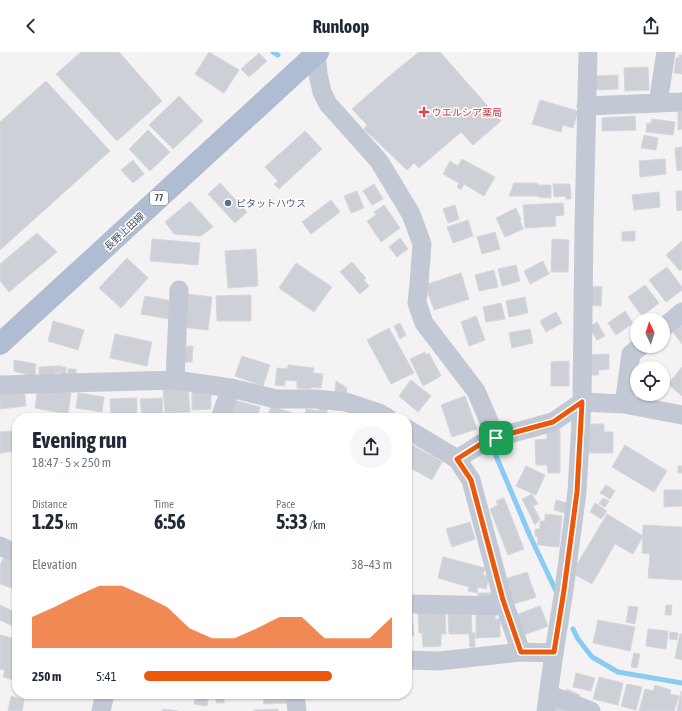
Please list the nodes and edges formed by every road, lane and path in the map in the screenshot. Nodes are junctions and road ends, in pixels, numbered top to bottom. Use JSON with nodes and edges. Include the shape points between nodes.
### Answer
{"nodes":[{"id":1,"x":588,"y":52,"type":"edge"},
{"id":2,"x":666,"y":52,"type":"edge"},
{"id":3,"x":316,"y":53,"type":"edge"},
{"id":4,"x":682,"y":102,"type":"edge"},
{"id":5,"x":658,"y":103,"type":"junction"},
{"id":6,"x":586,"y":106,"type":"junction"},
{"id":7,"x":179,"y":290,"type":"dead end"},
{"id":8,"x":682,"y":312,"type":"edge"},
{"id":9,"x":670,"y":322,"type":"edge"},
{"id":10,"x":0,"y":344,"type":"edge"},
{"id":11,"x":632,"y":353,"type":"edge"},
{"id":12,"x":175,"y":380,"type":"junction"},
{"id":13,"x":0,"y":385,"type":"edge"},
{"id":14,"x":231,"y":388,"type":"junction"},
{"id":15,"x":582,"y":402,"type":"junction"},
{"id":16,"x":624,"y":404,"type":"junction"},
{"id":17,"x":222,"y":413,"type":"edge"},
{"id":18,"x":379,"y":413,"type":"edge"},
{"id":19,"x":682,"y":415,"type":"edge"},
{"id":20,"x":412,"y":432,"type":"edge"},
{"id":21,"x":491,"y":440,"type":"junction"},
{"id":22,"x":457,"y":459,"type":"junction"},
{"id":23,"x":0,"y":546,"type":"edge"},
{"id":24,"x":12,"y":552,"type":"edge"},
{"id":25,"x":412,"y":604,"type":"edge"},
{"id":26,"x":505,"y":606,"type":"junction"},
{"id":27,"x":521,"y":652,"type":"junction"},
{"id":28,"x":554,"y":652,"type":"junction"},
{"id":29,"x":412,"y":660,"type":"edge"},
{"id":30,"x":104,"y":699,"type":"edge"},
{"id":31,"x":296,"y":699,"type":"edge"},
{"id":32,"x":547,"y":703,"type":"edge"},
{"id":33,"x":101,"y":711,"type":"edge"},
{"id":34,"x":298,"y":711,"type":"edge"},
{"id":35,"x":591,"y":711,"type":"edge"}],
"edges":[{"from":1,"to":6,"type":"street"},
{"from":2,"to":5,"type":"street"},
{"from":3,"to":10,"type":"main road","name":"長野上田線","number":"77"},
{"from":3,"to":21,"type":"street","via":[[322,92],[328,104],[379,161],[411,214],[422,244],[417,303],[424,323],[476,391]]},
{"from":4,"to":5,"type":"street"},
{"from":5,"to":6,"type":"street"},
{"from":6,"to":15,"type":"street"},
{"from":7,"to":12,"type":"street"},
{"from":8,"to":9,"type":"street"},
{"from":11,"to":16,"type":"street"},
{"from":12,"to":13,"type":"street"},
{"from":12,"to":14,"type":"street"},
{"from":14,"to":17,"type":"street"},
{"from":14,"to":18,"type":"street","via":[[276,399],[346,402]]},
{"from":15,"to":16,"type":"street"},
{"from":15,"to":21,"type":"street","via":[[553,422]]},
{"from":15,"to":28,"type":"street","via":[[577,492]]},
{"from":16,"to":19,"type":"street"},
{"from":20,"to":22,"type":"street"},
{"from":21,"to":22,"type":"street"},
{"from":22,"to":26,"type":"street","via":[[471,480]]},
{"from":23,"to":24,"type":"street"},
{"from":25,"to":26,"type":"street"},
{"from":26,"to":27,"type":"street"},
{"from":27,"to":28,"type":"street"},
{"from":27,"to":29,"type":"street"},
{"from":28,"to":32,"type":"street"},
{"from":30,"to":33,"type":"street"},
{"from":31,"to":34,"type":"street"},
{"from":32,"to":35,"type":"street"}]}
